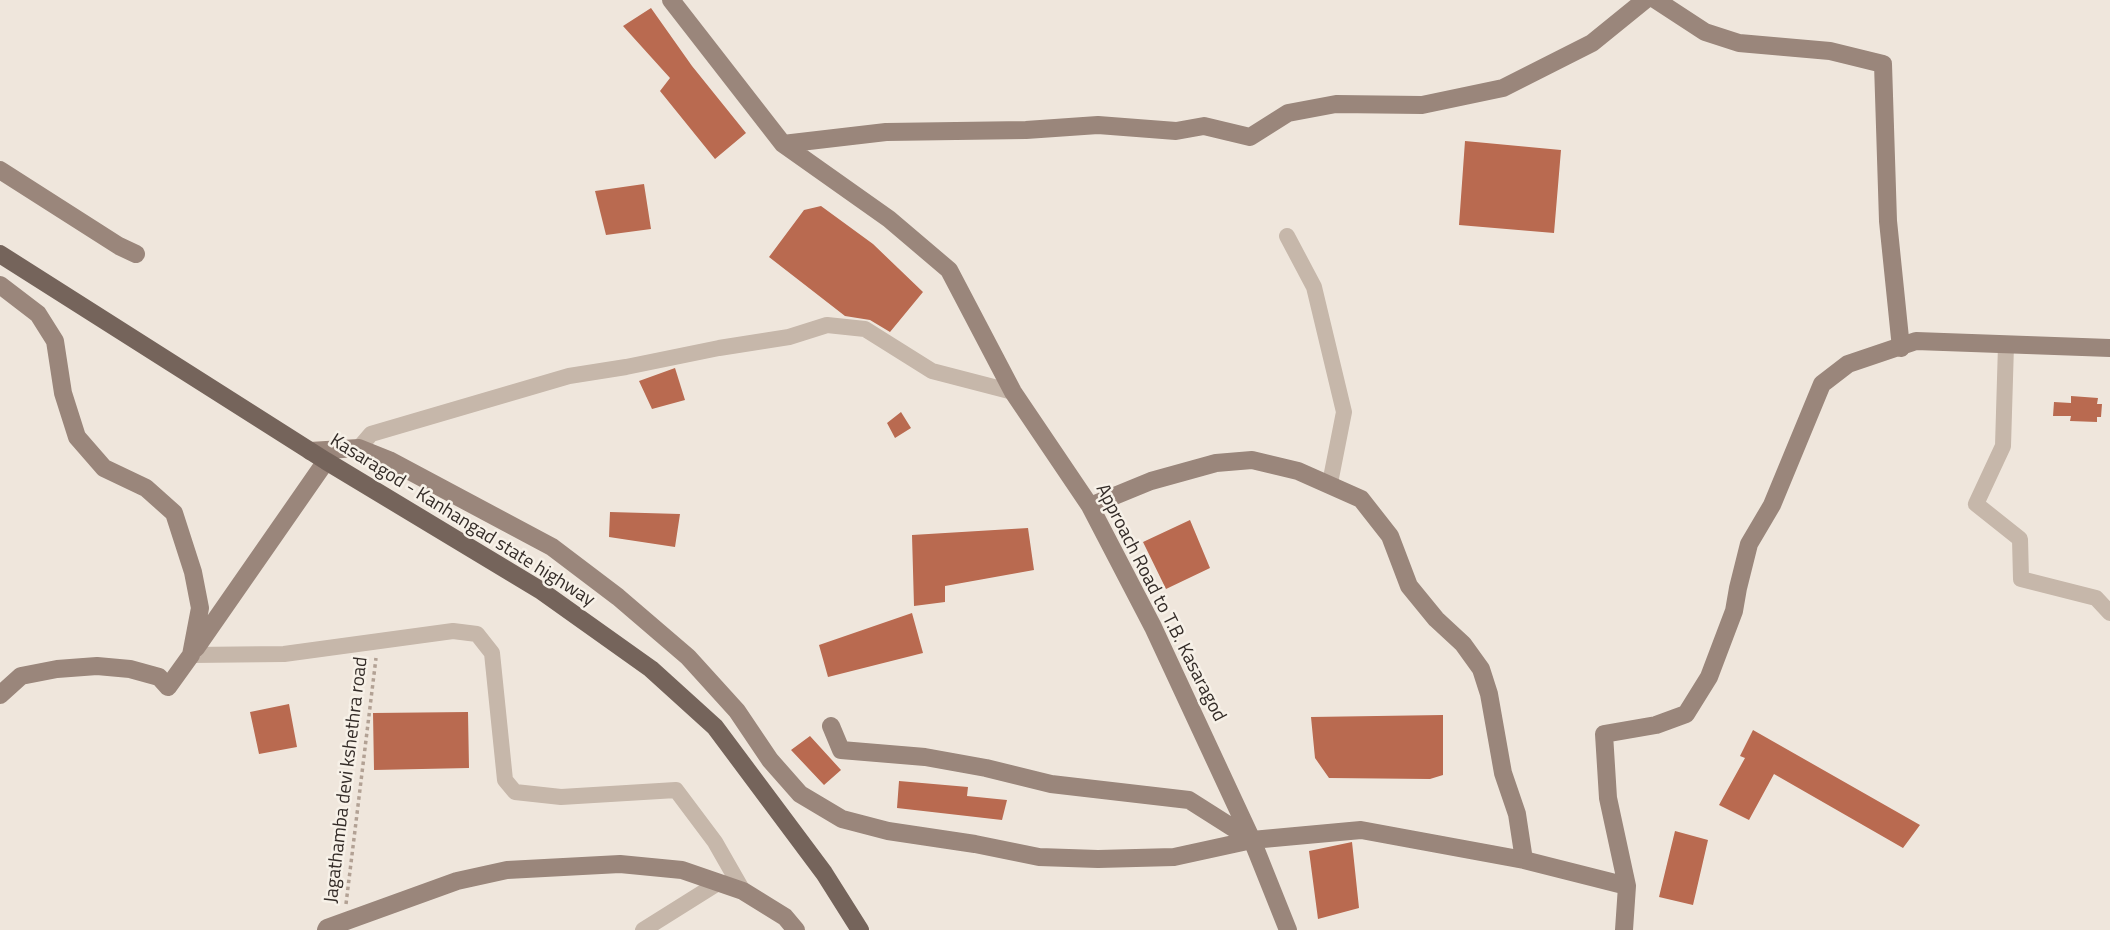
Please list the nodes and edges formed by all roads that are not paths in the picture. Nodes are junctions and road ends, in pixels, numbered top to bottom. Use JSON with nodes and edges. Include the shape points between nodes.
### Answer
{"nodes":[{"id":1,"x":671,"y":0,"type":"edge"},
{"id":2,"x":1645,"y":0,"type":"edge"},
{"id":3,"x":1656,"y":0,"type":"edge"},
{"id":4,"x":783,"y":144,"type":"junction"},
{"id":5,"x":0,"y":170,"type":"edge"},
{"id":6,"x":1287,"y":236,"type":"dead end"},
{"id":7,"x":0,"y":254,"type":"edge"},
{"id":8,"x":136,"y":254,"type":"dead end"},
{"id":9,"x":0,"y":285,"type":"edge"},
{"id":10,"x":2006,"y":345,"type":"junction"},
{"id":11,"x":1901,"y":348,"type":"junction"},
{"id":12,"x":2110,"y":348,"type":"edge"},
{"id":13,"x":1013,"y":392,"type":"junction"},
{"id":14,"x":359,"y":447,"type":"junction"},
{"id":15,"x":310,"y":451,"type":"junction"},
{"id":16,"x":326,"y":461,"type":"junction"},
{"id":17,"x":1330,"y":484,"type":"junction"},
{"id":18,"x":1090,"y":506,"type":"junction"},
{"id":19,"x":2110,"y":614,"type":"edge"},
{"id":20,"x":191,"y":655,"type":"junction"},
{"id":21,"x":0,"y":695,"type":"edge"},
{"id":22,"x":831,"y":726,"type":"dead end"},
{"id":23,"x":1252,"y":840,"type":"junction"},
{"id":24,"x":1524,"y":860,"type":"junction"},
{"id":25,"x":718,"y":883,"type":"junction"},
{"id":26,"x":1627,"y":886,"type":"junction"},
{"id":27,"x":743,"y":891,"type":"junction"},
{"id":28,"x":326,"y":930,"type":"edge"},
{"id":29,"x":643,"y":930,"type":"edge"},
{"id":30,"x":796,"y":930,"type":"edge"},
{"id":31,"x":860,"y":930,"type":"edge"},
{"id":32,"x":1288,"y":930,"type":"edge"},
{"id":33,"x":1624,"y":930,"type":"edge"}],
"edges":[{"from":1,"to":4,"type":"street","name":"Approach Road to T.B. Kasaragod"},
{"from":2,"to":4,"type":"street","via":[[1592,43],[1503,88],[1422,105],[1336,104],[1288,113],[1250,137],[1204,126],[1176,131],[1098,125],[886,132]]},
{"from":3,"to":11,"type":"street","via":[[1705,32],[1739,43],[1830,51],[1883,64],[1888,221]]},
{"from":4,"to":13,"type":"street","name":"Approach Road to T.B. Kasaragod","via":[[889,219],[948,270]]},
{"from":5,"to":8,"type":"street"},
{"from":6,"to":17,"type":"street","via":[[1314,287],[1344,412]]},
{"from":7,"to":15,"type":"main road","name":"Kasaragod - Kanhangad state highway"},
{"from":9,"to":20,"type":"street","via":[[38,314],[55,341],[63,393],[77,437],[104,468],[146,488],[174,513],[200,608]]},
{"from":10,"to":11,"type":"street","via":[[1916,341]]},
{"from":10,"to":12,"type":"street"},
{"from":10,"to":19,"type":"street","via":[[2003,446],[1976,504],[2020,539],[2021,579],[2096,598]]},
{"from":11,"to":26,"type":"street","via":[[1848,364],[1822,384],[1772,505],[1749,544],[1734,611],[1709,677],[1686,714],[1656,725],[1604,734],[1608,798]]},
{"from":13,"to":14,"type":"street","via":[[932,371],[864,329],[827,325],[789,337],[569,376],[371,433]]},
{"from":13,"to":18,"type":"street","name":"Approach Road to T.B. Kasaragod"},
{"from":14,"to":15,"type":"street"},
{"from":14,"to":23,"type":"street","via":[[552,547],[618,597],[688,657],[737,711],[800,794],[842,819],[1039,857],[1174,857]]},
{"from":15,"to":16,"type":"main road","name":"Kasaragod - Kanhangad state highway"},
{"from":16,"to":20,"type":"street"},
{"from":16,"to":31,"type":"main road","name":"Kasaragod - Kanhangad state highway","via":[[540,590],[651,669],[715,727],[824,873]]},
{"from":17,"to":18,"type":"street","via":[[1252,460],[1216,463],[1151,481]]},
{"from":17,"to":24,"type":"street","via":[[1361,499],[1390,536],[1409,586],[1481,669]]},
{"from":18,"to":23,"type":"street","name":"Approach Road to T.B. Kasaragod","via":[[1153,627]]},
{"from":20,"to":21,"type":"street","via":[[168,687],[159,677],[97,666],[21,676]]},
{"from":20,"to":27,"type":"street","via":[[284,654],[453,631],[477,634],[492,653],[505,780],[515,792],[561,797],[676,790],[716,842]]},
{"from":22,"to":23,"type":"street","via":[[841,750],[925,757],[1051,784],[1189,800]]},
{"from":23,"to":24,"type":"street","via":[[1361,830]]},
{"from":23,"to":32,"type":"street","name":"Approach Road to T.B. Kasaragod"},
{"from":24,"to":26,"type":"street"},
{"from":25,"to":27,"type":"street"},
{"from":25,"to":28,"type":"street","via":[[682,870],[620,864],[507,870],[457,881]]},
{"from":25,"to":29,"type":"street"},
{"from":26,"to":33,"type":"street"},
{"from":27,"to":30,"type":"street","via":[[785,917]]}]}
